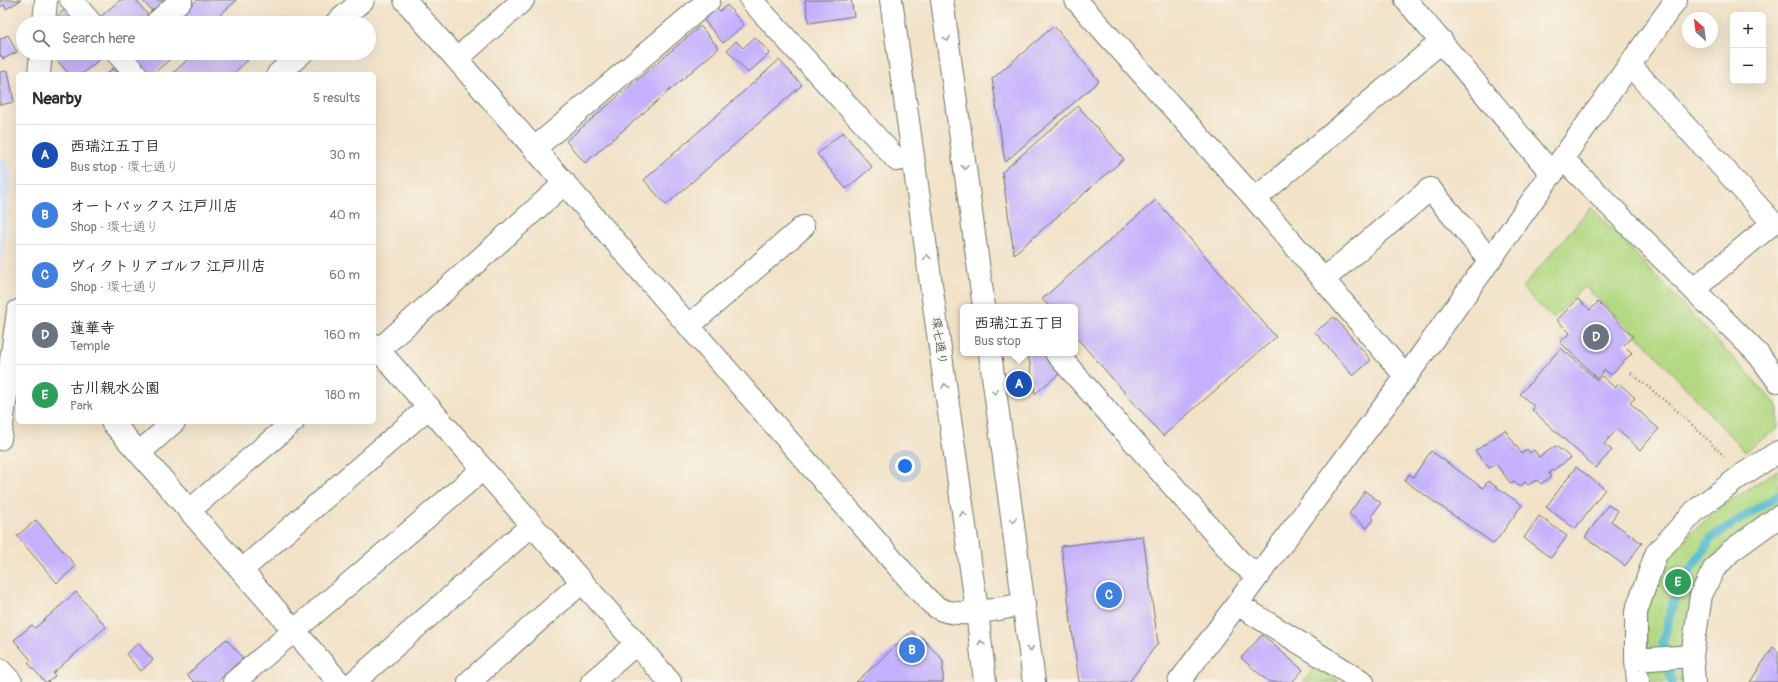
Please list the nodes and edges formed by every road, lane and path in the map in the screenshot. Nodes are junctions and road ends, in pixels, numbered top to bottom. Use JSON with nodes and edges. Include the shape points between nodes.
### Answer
{"nodes":[{"id":1,"x":46,"y":0,"type":"edge"},
{"id":2,"x":71,"y":0,"type":"edge"},
{"id":3,"x":181,"y":0,"type":"edge"},
{"id":4,"x":363,"y":0,"type":"edge"},
{"id":5,"x":406,"y":0,"type":"edge"},
{"id":6,"x":522,"y":0,"type":"edge"},
{"id":7,"x":709,"y":0,"type":"edge"},
{"id":8,"x":751,"y":0,"type":"edge"},
{"id":9,"x":891,"y":0,"type":"edge"},
{"id":10,"x":942,"y":0,"type":"edge"},
{"id":11,"x":1077,"y":0,"type":"edge"},
{"id":12,"x":1406,"y":0,"type":"edge"},
{"id":13,"x":1676,"y":0,"type":"edge"},
{"id":14,"x":45,"y":16,"type":"edge"},
{"id":15,"x":85,"y":16,"type":"edge"},
{"id":16,"x":164,"y":16,"type":"edge"},
{"id":17,"x":344,"y":16,"type":"edge"},
{"id":18,"x":1442,"y":41,"type":"junction"},
{"id":19,"x":457,"y":59,"type":"junction"},
{"id":20,"x":41,"y":60,"type":"edge"},
{"id":21,"x":125,"y":60,"type":"edge"},
{"id":22,"x":294,"y":60,"type":"edge"},
{"id":23,"x":1630,"y":65,"type":"junction"},
{"id":24,"x":40,"y":72,"type":"edge"},
{"id":25,"x":134,"y":72,"type":"edge"},
{"id":26,"x":280,"y":72,"type":"edge"},
{"id":27,"x":535,"y":148,"type":"junction"},
{"id":28,"x":912,"y":157,"type":"junction"},
{"id":29,"x":1558,"y":167,"type":"junction"},
{"id":30,"x":565,"y":183,"type":"junction"},
{"id":31,"x":1255,"y":199,"type":"junction"},
{"id":32,"x":804,"y":227,"type":"dead end"},
{"id":33,"x":1490,"y":260,"type":"junction"},
{"id":34,"x":1323,"y":280,"type":"junction"},
{"id":35,"x":1694,"y":290,"type":"junction"},
{"id":36,"x":984,"y":304,"type":"edge"},
{"id":37,"x":690,"y":325,"type":"junction"},
{"id":38,"x":16,"y":326,"type":"edge"},
{"id":39,"x":376,"y":349,"type":"edge"},
{"id":40,"x":376,"y":351,"type":"edge"},
{"id":41,"x":990,"y":356,"type":"edge"},
{"id":42,"x":1059,"y":356,"type":"edge"},
{"id":43,"x":1631,"y":373,"type":"dead end"},
{"id":44,"x":1406,"y":377,"type":"junction"},
{"id":45,"x":1778,"y":381,"type":"edge"},
{"id":46,"x":428,"y":407,"type":"junction"},
{"id":47,"x":114,"y":424,"type":"edge"},
{"id":48,"x":172,"y":424,"type":"edge"},
{"id":49,"x":292,"y":424,"type":"edge"},
{"id":50,"x":0,"y":439,"type":"edge"},
{"id":51,"x":1778,"y":452,"type":"edge"},
{"id":52,"x":139,"y":453,"type":"junction"},
{"id":53,"x":483,"y":469,"type":"junction"},
{"id":54,"x":1742,"y":475,"type":"junction"},
{"id":55,"x":190,"y":510,"type":"junction"},
{"id":56,"x":1778,"y":518,"type":"edge"},
{"id":57,"x":532,"y":525,"type":"junction"},
{"id":58,"x":242,"y":570,"type":"junction"},
{"id":59,"x":1258,"y":576,"type":"junction"},
{"id":60,"x":582,"y":582,"type":"junction"},
{"id":61,"x":1024,"y":604,"type":"junction"},
{"id":62,"x":1237,"y":604,"type":"junction"},
{"id":63,"x":977,"y":611,"type":"junction"},
{"id":64,"x":294,"y":629,"type":"junction"},
{"id":65,"x":636,"y":644,"type":"junction"},
{"id":66,"x":1692,"y":656,"type":"junction"},
{"id":67,"x":1636,"y":660,"type":"junction"},
{"id":68,"x":0,"y":670,"type":"edge"},
{"id":69,"x":11,"y":682,"type":"edge"},
{"id":70,"x":234,"y":682,"type":"edge"},
{"id":71,"x":339,"y":682,"type":"edge"},
{"id":72,"x":354,"y":682,"type":"edge"},
{"id":73,"x":469,"y":682,"type":"edge"},
{"id":74,"x":592,"y":682,"type":"edge"},
{"id":75,"x":670,"y":682,"type":"edge"},
{"id":76,"x":985,"y":682,"type":"edge"},
{"id":77,"x":1034,"y":682,"type":"edge"},
{"id":78,"x":1179,"y":682,"type":"edge"},
{"id":79,"x":1363,"y":682,"type":"edge"},
{"id":80,"x":1638,"y":682,"type":"edge"},
{"id":81,"x":1694,"y":682,"type":"edge"}],
"edges":[{"from":1,"to":14,"type":"street"},
{"from":2,"to":15,"type":"street"},
{"from":3,"to":16,"type":"street"},
{"from":4,"to":17,"type":"street"},
{"from":5,"to":19,"type":"street"},
{"from":6,"to":19,"type":"street"},
{"from":7,"to":27,"type":"street"},
{"from":8,"to":28,"type":"street","via":[[897,160]]},
{"from":9,"to":28,"type":"street","name":"環七通り"},
{"from":10,"to":36,"type":"street","one_way":true},
{"from":11,"to":31,"type":"street"},
{"from":12,"to":18,"type":"street"},
{"from":13,"to":23,"type":"street"},
{"from":18,"to":29,"type":"street"},
{"from":18,"to":31,"type":"street"},
{"from":19,"to":27,"type":"street"},
{"from":20,"to":24,"type":"street"},
{"from":21,"to":25,"type":"street"},
{"from":22,"to":26,"type":"street"},
{"from":23,"to":29,"type":"street"},
{"from":23,"to":35,"type":"street","via":[[1773,223]]},
{"from":27,"to":30,"type":"street"},
{"from":63,"to":28,"type":"street","name":"環七通り","one_way":true},
{"from":29,"to":33,"type":"street"},
{"from":29,"to":35,"type":"street"},
{"from":30,"to":37,"type":"street"},
{"from":30,"to":39,"type":"street"},
{"from":31,"to":34,"type":"street"},
{"from":32,"to":37,"type":"street"},
{"from":33,"to":34,"type":"street","via":[[1430,189]]},
{"from":33,"to":44,"type":"street"},
{"from":34,"to":44,"type":"street"},
{"from":35,"to":45,"type":"street","via":[[1758,354]]},
{"from":37,"to":63,"type":"street","via":[[915,586],[937,607],[951,613]]},
{"from":38,"to":50,"type":"street"},
{"from":40,"to":46,"type":"street"},
{"from":41,"to":61,"type":"street","one_way":true},
{"from":42,"to":59,"type":"street","via":[[1240,562]]},
{"from":43,"to":54,"type":"path","via":[[1681,414]]},
{"from":44,"to":59,"type":"street"},
{"from":46,"to":53,"type":"street"},
{"from":46,"to":58,"type":"street"},
{"from":47,"to":52,"type":"street"},
{"from":48,"to":52,"type":"street"},
{"from":49,"to":55,"type":"street"},
{"from":51,"to":54,"type":"street"},
{"from":52,"to":55,"type":"street"},
{"from":53,"to":57,"type":"street"},
{"from":53,"to":64,"type":"street"},
{"from":54,"to":67,"type":"street","via":[[1695,511],[1656,554],[1636,612]]},
{"from":55,"to":58,"type":"street"},
{"from":56,"to":66,"type":"street","via":[[1731,550],[1714,569],[1701,595]]},
{"from":57,"to":60,"type":"street"},
{"from":57,"to":72,"type":"street"},
{"from":58,"to":64,"type":"street"},
{"from":59,"to":62,"type":"street"},
{"from":60,"to":65,"type":"street"},
{"from":60,"to":73,"type":"street"},
{"from":61,"to":63,"type":"street"},
{"from":61,"to":77,"type":"street","one_way":true},
{"from":62,"to":78,"type":"street"},
{"from":62,"to":79,"type":"street"},
{"from":76,"to":63,"type":"street","name":"環七通り","one_way":true},
{"from":64,"to":70,"type":"street"},
{"from":64,"to":71,"type":"street"},
{"from":65,"to":74,"type":"street"},
{"from":65,"to":75,"type":"street"},
{"from":66,"to":67,"type":"street"},
{"from":66,"to":81,"type":"street"},
{"from":67,"to":80,"type":"street"},
{"from":68,"to":69,"type":"street"}]}
